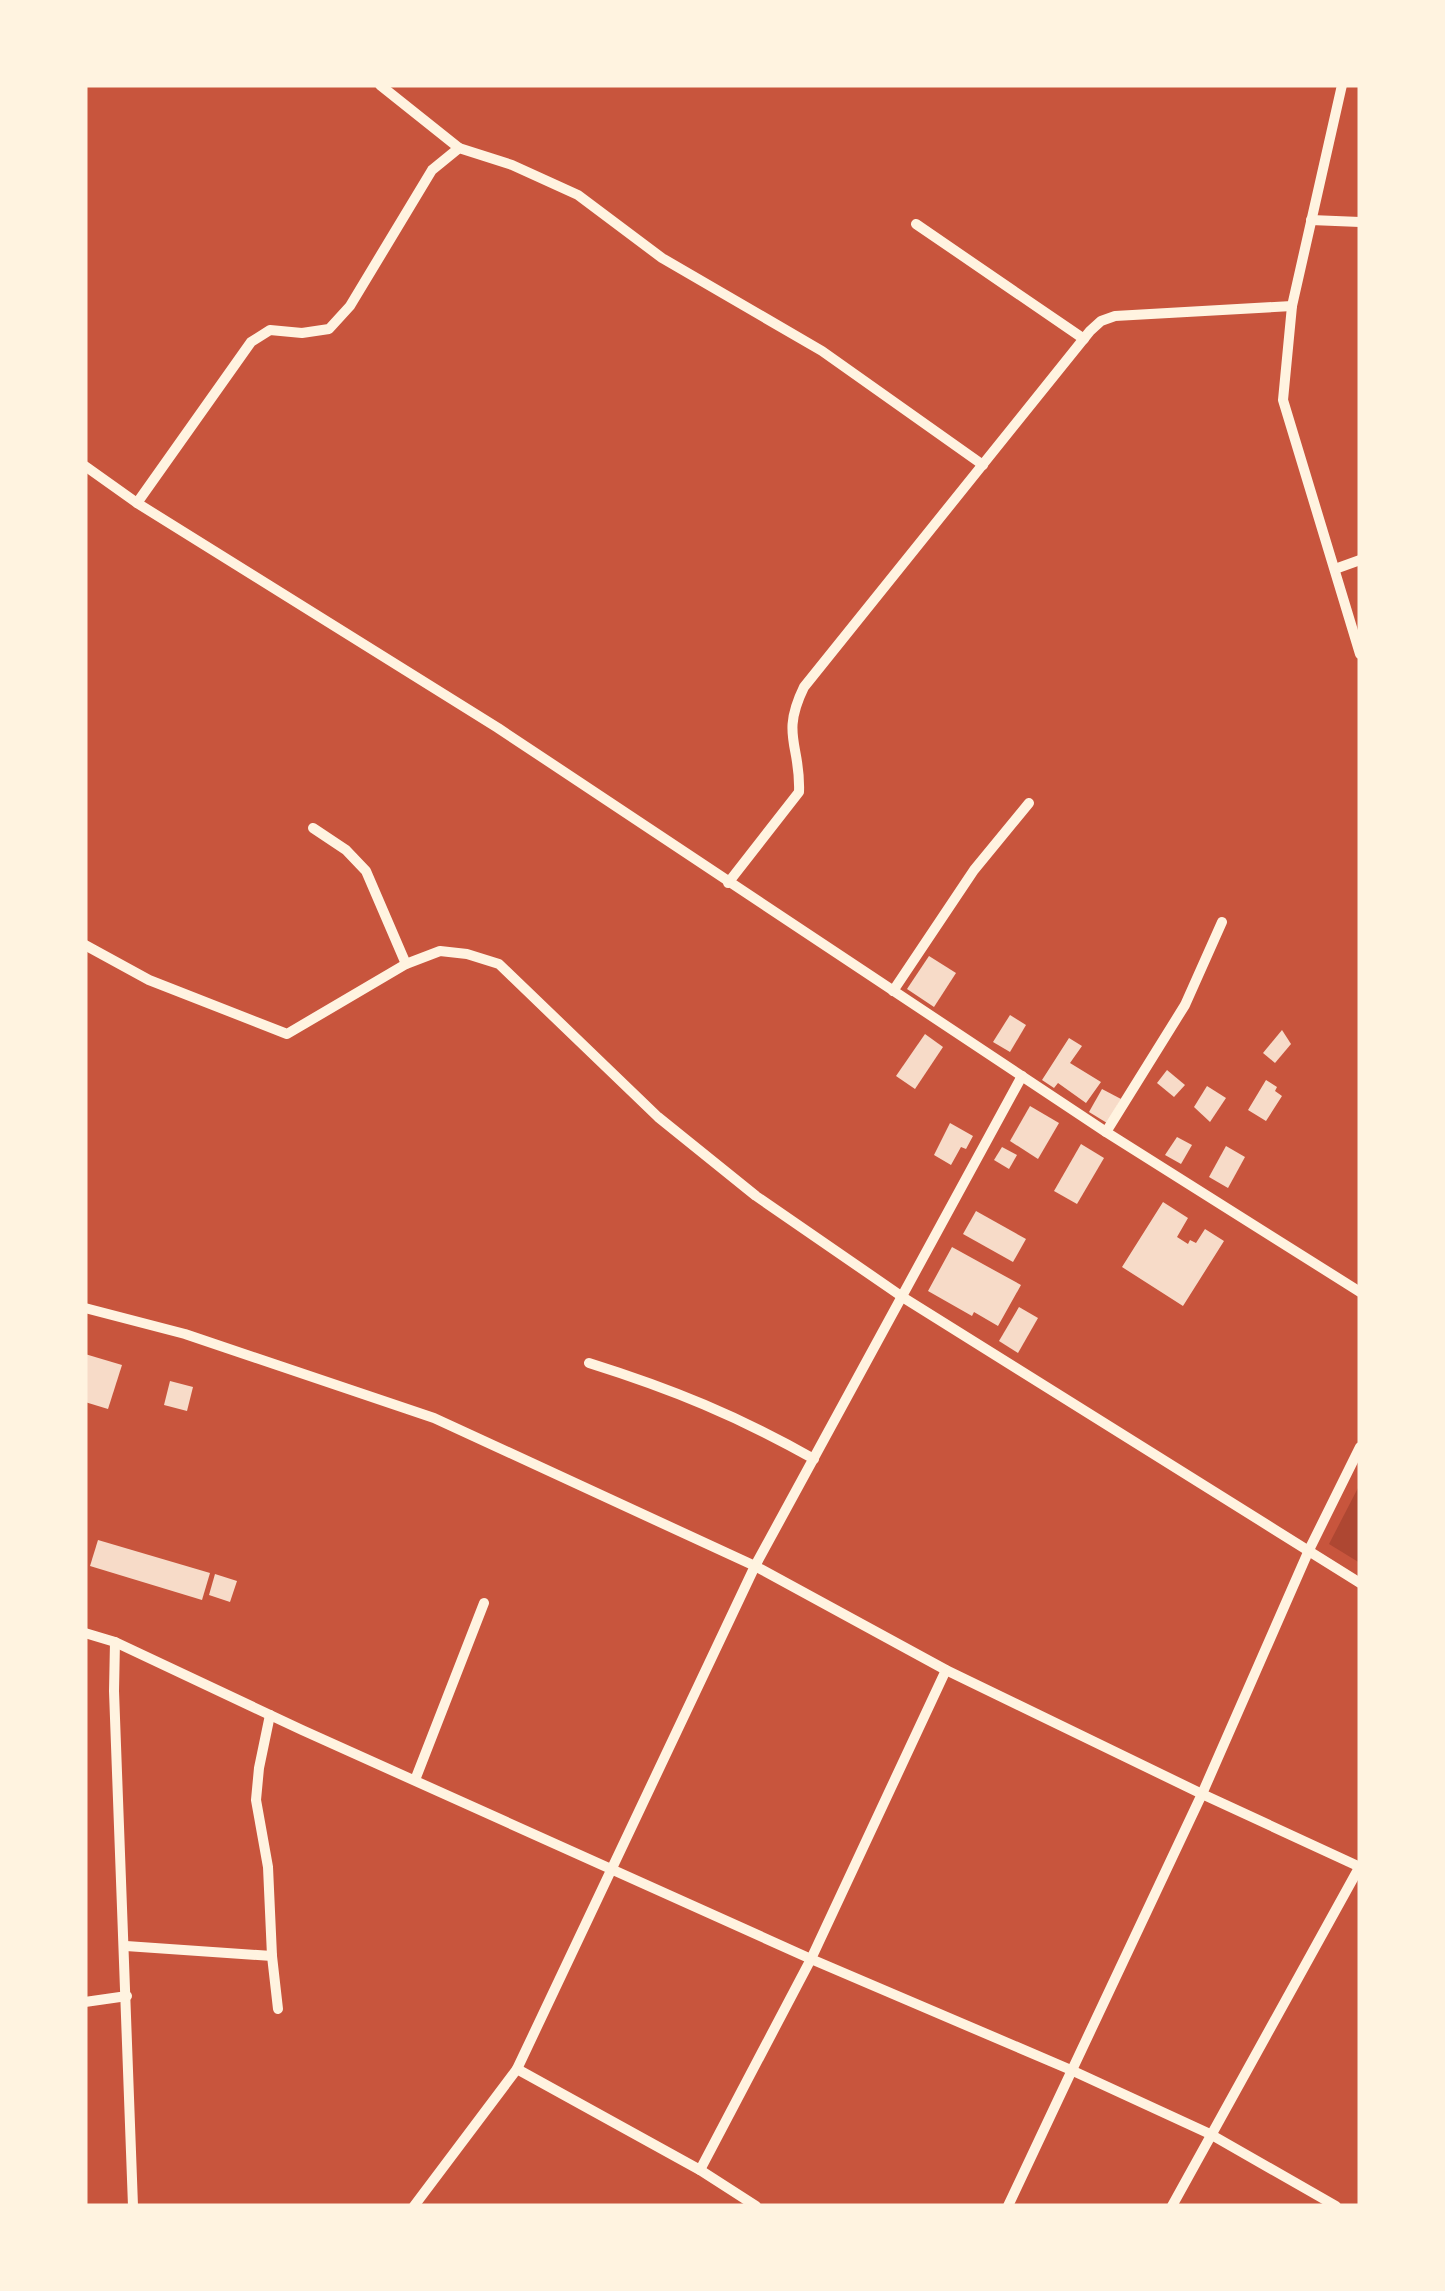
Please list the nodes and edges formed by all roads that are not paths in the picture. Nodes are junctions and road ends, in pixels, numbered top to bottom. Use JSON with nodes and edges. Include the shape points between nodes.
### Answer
{"nodes":[{"id":1,"x":380,"y":85,"type":"edge"},
{"id":2,"x":1342,"y":85,"type":"edge"},
{"id":3,"x":459,"y":148,"type":"junction"},
{"id":4,"x":1312,"y":220,"type":"junction"},
{"id":5,"x":1360,"y":222,"type":"edge"},
{"id":6,"x":916,"y":224,"type":"dead end"},
{"id":7,"x":1292,"y":306,"type":"junction"},
{"id":8,"x":1084,"y":338,"type":"junction"},
{"id":9,"x":983,"y":464,"type":"junction"},
{"id":10,"x":85,"y":466,"type":"edge"},
{"id":11,"x":137,"y":503,"type":"junction"},
{"id":12,"x":1360,"y":560,"type":"edge"},
{"id":13,"x":1335,"y":569,"type":"junction"},
{"id":14,"x":1358,"y":637,"type":"edge"},
{"id":15,"x":1360,"y":654,"type":"edge"},
{"id":16,"x":1028,"y":803,"type":"dead end"},
{"id":17,"x":313,"y":828,"type":"dead end"},
{"id":18,"x":728,"y":883,"type":"junction"},
{"id":19,"x":1222,"y":922,"type":"dead end"},
{"id":20,"x":85,"y":945,"type":"edge"},
{"id":21,"x":406,"y":964,"type":"junction"},
{"id":22,"x":893,"y":991,"type":"junction"},
{"id":23,"x":1022,"y":1076,"type":"junction"},
{"id":24,"x":1106,"y":1132,"type":"junction"},
{"id":25,"x":1360,"y":1292,"type":"edge"},
{"id":26,"x":904,"y":1298,"type":"junction"},
{"id":27,"x":85,"y":1308,"type":"edge"},
{"id":28,"x":589,"y":1363,"type":"dead end"},
{"id":29,"x":1360,"y":1447,"type":"edge"},
{"id":30,"x":814,"y":1459,"type":"junction"},
{"id":31,"x":1309,"y":1550,"type":"junction"},
{"id":32,"x":755,"y":1566,"type":"junction"},
{"id":33,"x":1360,"y":1582,"type":"edge"},
{"id":34,"x":484,"y":1603,"type":"dead end"},
{"id":35,"x":85,"y":1632,"type":"edge"},
{"id":36,"x":115,"y":1642,"type":"junction"},
{"id":37,"x":946,"y":1670,"type":"junction"},
{"id":38,"x":270,"y":1715,"type":"junction"},
{"id":39,"x":415,"y":1780,"type":"junction"},
{"id":40,"x":1202,"y":1794,"type":"junction"},
{"id":41,"x":1360,"y":1866,"type":"edge"},
{"id":42,"x":614,"y":1868,"type":"junction"},
{"id":43,"x":126,"y":1946,"type":"junction"},
{"id":44,"x":272,"y":1956,"type":"junction"},
{"id":45,"x":811,"y":1959,"type":"junction"},
{"id":46,"x":128,"y":1996,"type":"junction"},
{"id":47,"x":85,"y":2002,"type":"edge"},
{"id":48,"x":278,"y":2009,"type":"dead end"},
{"id":49,"x":517,"y":2069,"type":"junction"},
{"id":50,"x":1072,"y":2070,"type":"junction"},
{"id":51,"x":1210,"y":2134,"type":"junction"},
{"id":52,"x":700,"y":2170,"type":"junction"},
{"id":53,"x":133,"y":2206,"type":"edge"},
{"id":54,"x":414,"y":2206,"type":"edge"},
{"id":55,"x":756,"y":2206,"type":"edge"},
{"id":56,"x":1008,"y":2206,"type":"edge"},
{"id":57,"x":1172,"y":2206,"type":"edge"},
{"id":58,"x":1336,"y":2206,"type":"edge"}],
"edges":[{"from":1,"to":3,"type":"street"},
{"from":2,"to":4,"type":"street"},
{"from":3,"to":9,"type":"street","via":[[578,195],[662,258],[822,351]]},
{"from":3,"to":11,"type":"street","via":[[432,170],[329,330],[270,330],[251,342]]},
{"from":4,"to":5,"type":"street"},
{"from":4,"to":7,"type":"street"},
{"from":6,"to":8,"type":"street"},
{"from":7,"to":8,"type":"street","via":[[1116,316]]},
{"from":7,"to":13,"type":"street","via":[[1283,400]]},
{"from":8,"to":9,"type":"street"},
{"from":9,"to":18,"type":"street","via":[[804,686],[790,734],[800,792]]},
{"from":10,"to":11,"type":"street"},
{"from":11,"to":18,"type":"street","via":[[498,728]]},
{"from":12,"to":13,"type":"street"},
{"from":13,"to":14,"type":"street"},
{"from":14,"to":15,"type":"street"},
{"from":16,"to":22,"type":"street"},
{"from":17,"to":21,"type":"street","via":[[366,871]]},
{"from":18,"to":22,"type":"street"},
{"from":19,"to":24,"type":"street","via":[[1184,1005]]},
{"from":20,"to":21,"type":"street","via":[[149,980],[287,1034]]},
{"from":21,"to":26,"type":"street","via":[[440,951],[499,964],[658,1117],[756,1196]]},
{"from":22,"to":23,"type":"street"},
{"from":23,"to":24,"type":"street"},
{"from":23,"to":26,"type":"street"},
{"from":24,"to":25,"type":"street"},
{"from":26,"to":30,"type":"street"},
{"from":26,"to":31,"type":"street"},
{"from":27,"to":32,"type":"street","via":[[185,1334],[434,1418]]},
{"from":28,"to":30,"type":"street","via":[[732,1415]]},
{"from":29,"to":31,"type":"street"},
{"from":30,"to":32,"type":"street"},
{"from":31,"to":33,"type":"street"},
{"from":31,"to":40,"type":"street"},
{"from":32,"to":37,"type":"street"},
{"from":32,"to":42,"type":"street"},
{"from":34,"to":39,"type":"street"},
{"from":35,"to":36,"type":"street"},
{"from":36,"to":38,"type":"street"},
{"from":36,"to":43,"type":"street"},
{"from":37,"to":40,"type":"street"},
{"from":37,"to":45,"type":"street"},
{"from":38,"to":39,"type":"street"},
{"from":38,"to":44,"type":"street","via":[[256,1800],[268,1867]]},
{"from":39,"to":42,"type":"street"},
{"from":40,"to":41,"type":"street"},
{"from":40,"to":50,"type":"street"},
{"from":41,"to":51,"type":"street"},
{"from":42,"to":45,"type":"street"},
{"from":42,"to":49,"type":"street"},
{"from":43,"to":44,"type":"street"},
{"from":43,"to":46,"type":"street"},
{"from":44,"to":48,"type":"street"},
{"from":45,"to":50,"type":"street"},
{"from":45,"to":52,"type":"street"},
{"from":46,"to":47,"type":"street"},
{"from":46,"to":53,"type":"street"},
{"from":49,"to":52,"type":"street"},
{"from":49,"to":54,"type":"street"},
{"from":50,"to":51,"type":"street"},
{"from":50,"to":56,"type":"street"},
{"from":51,"to":57,"type":"street"},
{"from":51,"to":58,"type":"street"},
{"from":52,"to":55,"type":"street"}]}
